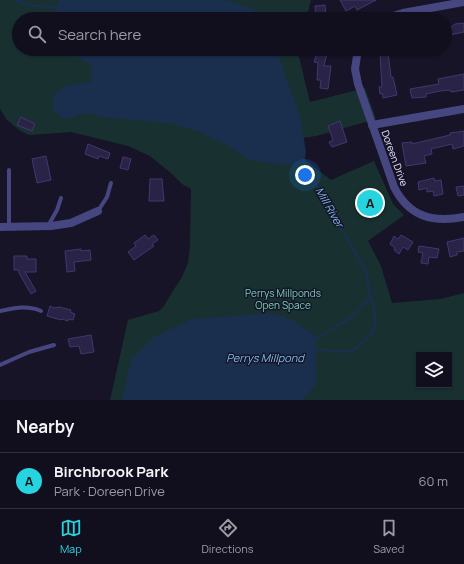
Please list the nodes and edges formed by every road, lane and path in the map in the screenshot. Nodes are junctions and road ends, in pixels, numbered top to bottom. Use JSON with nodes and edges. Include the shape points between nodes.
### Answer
{"nodes":[{"id":1,"x":464,"y":2,"type":"edge"},
{"id":2,"x":409,"y":12,"type":"edge"},
{"id":3,"x":357,"y":56,"type":"edge"},
{"id":4,"x":464,"y":109,"type":"edge"},
{"id":5,"x":372,"y":125,"type":"junction"},
{"id":6,"x":9,"y":170,"type":"dead end"},
{"id":7,"x":111,"y":183,"type":"dead end"},
{"id":8,"x":61,"y":198,"type":"dead end"},
{"id":9,"x":98,"y":211,"type":"joint"},
{"id":10,"x":464,"y":217,"type":"edge"},
{"id":11,"x":48,"y":226,"type":"junction"},
{"id":12,"x":0,"y":227,"type":"edge"},
{"id":13,"x":9,"y":227,"type":"junction"},
{"id":14,"x":0,"y":311,"type":"edge"},
{"id":15,"x":41,"y":311,"type":"dead end"},
{"id":16,"x":54,"y":345,"type":"dead end"},
{"id":17,"x":0,"y":366,"type":"edge"}],
"edges":[{"from":1,"to":2,"type":"street"},
{"from":3,"to":5,"type":"street","name":"Doreen Drive","via":[[355,69],[358,84]]},
{"from":4,"to":5,"type":"street"},
{"from":5,"to":10,"type":"street","name":"Doreen Drive","via":[[394,188],[404,202],[416,212],[435,220]]},
{"from":6,"to":13,"type":"lane"},
{"from":7,"to":9,"type":"lane","via":[[107,198]]},
{"from":8,"to":11,"type":"lane"},
{"from":9,"to":11,"type":"street","via":[[71,223]]},
{"from":11,"to":13,"type":"street"},
{"from":12,"to":13,"type":"street"},
{"from":14,"to":15,"type":"lane","via":[[21,307],[32,307]]},
{"from":16,"to":17,"type":"lane","via":[[29,352]]}]}
